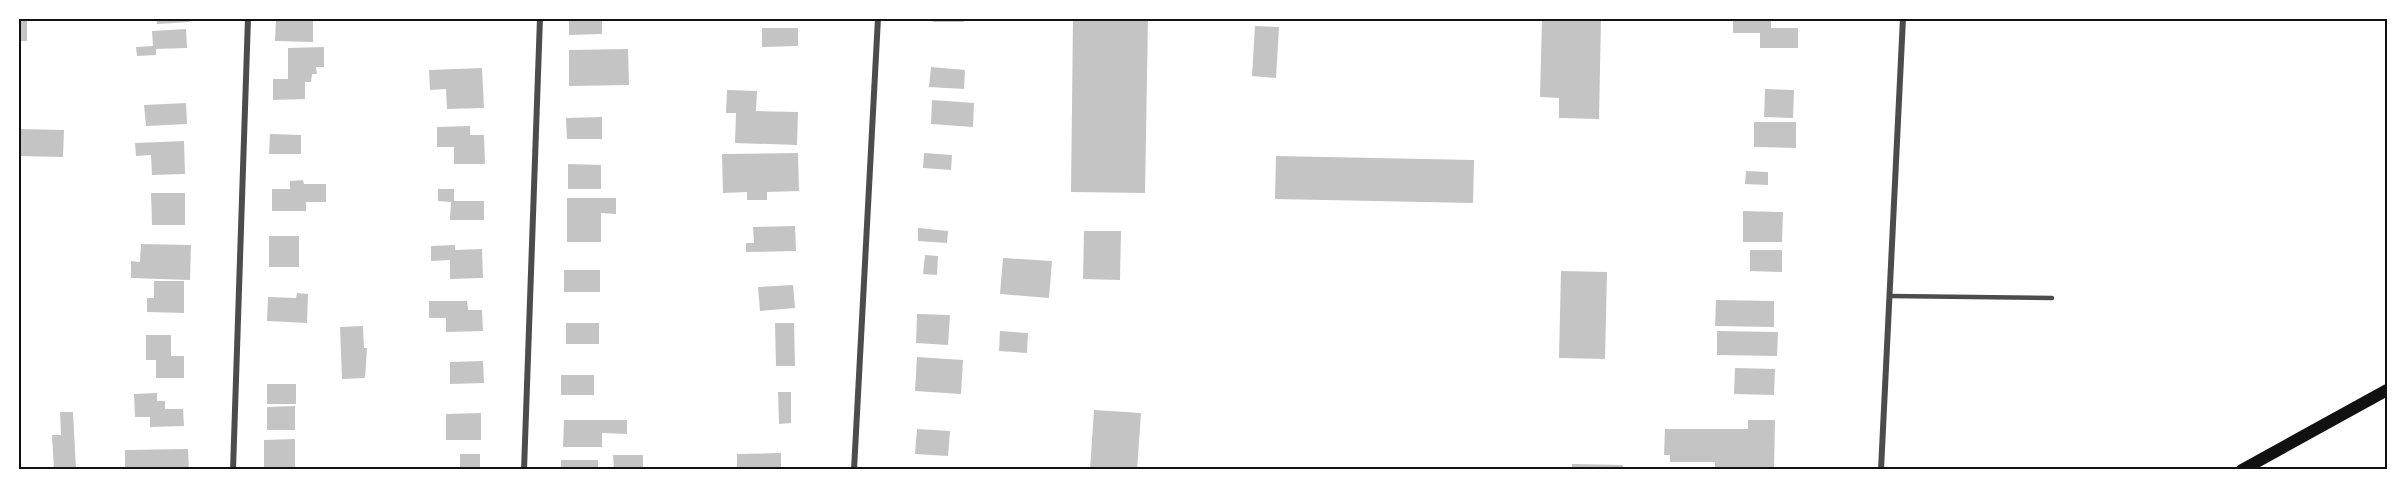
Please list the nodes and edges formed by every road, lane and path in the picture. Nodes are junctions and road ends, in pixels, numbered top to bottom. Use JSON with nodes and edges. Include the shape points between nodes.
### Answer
{"nodes":[{"id":1,"x":248,"y":18,"type":"edge"},
{"id":2,"x":540,"y":18,"type":"edge"},
{"id":3,"x":878,"y":18,"type":"edge"},
{"id":4,"x":1903,"y":18,"type":"edge"},
{"id":5,"x":1890,"y":296,"type":"junction"},
{"id":6,"x":2052,"y":298,"type":"dead end"},
{"id":7,"x":2387,"y":390,"type":"edge"},
{"id":8,"x":233,"y":470,"type":"edge"},
{"id":9,"x":524,"y":470,"type":"edge"},
{"id":10,"x":854,"y":470,"type":"edge"},
{"id":11,"x":1881,"y":470,"type":"edge"},
{"id":12,"x":2242,"y":470,"type":"edge"}],
"edges":[{"from":1,"to":8,"type":"street"},
{"from":2,"to":9,"type":"street"},
{"from":3,"to":10,"type":"street"},
{"from":4,"to":5,"type":"street"},
{"from":5,"to":6,"type":"lane"},
{"from":5,"to":11,"type":"street"},
{"from":7,"to":12,"type":"main road"}]}
